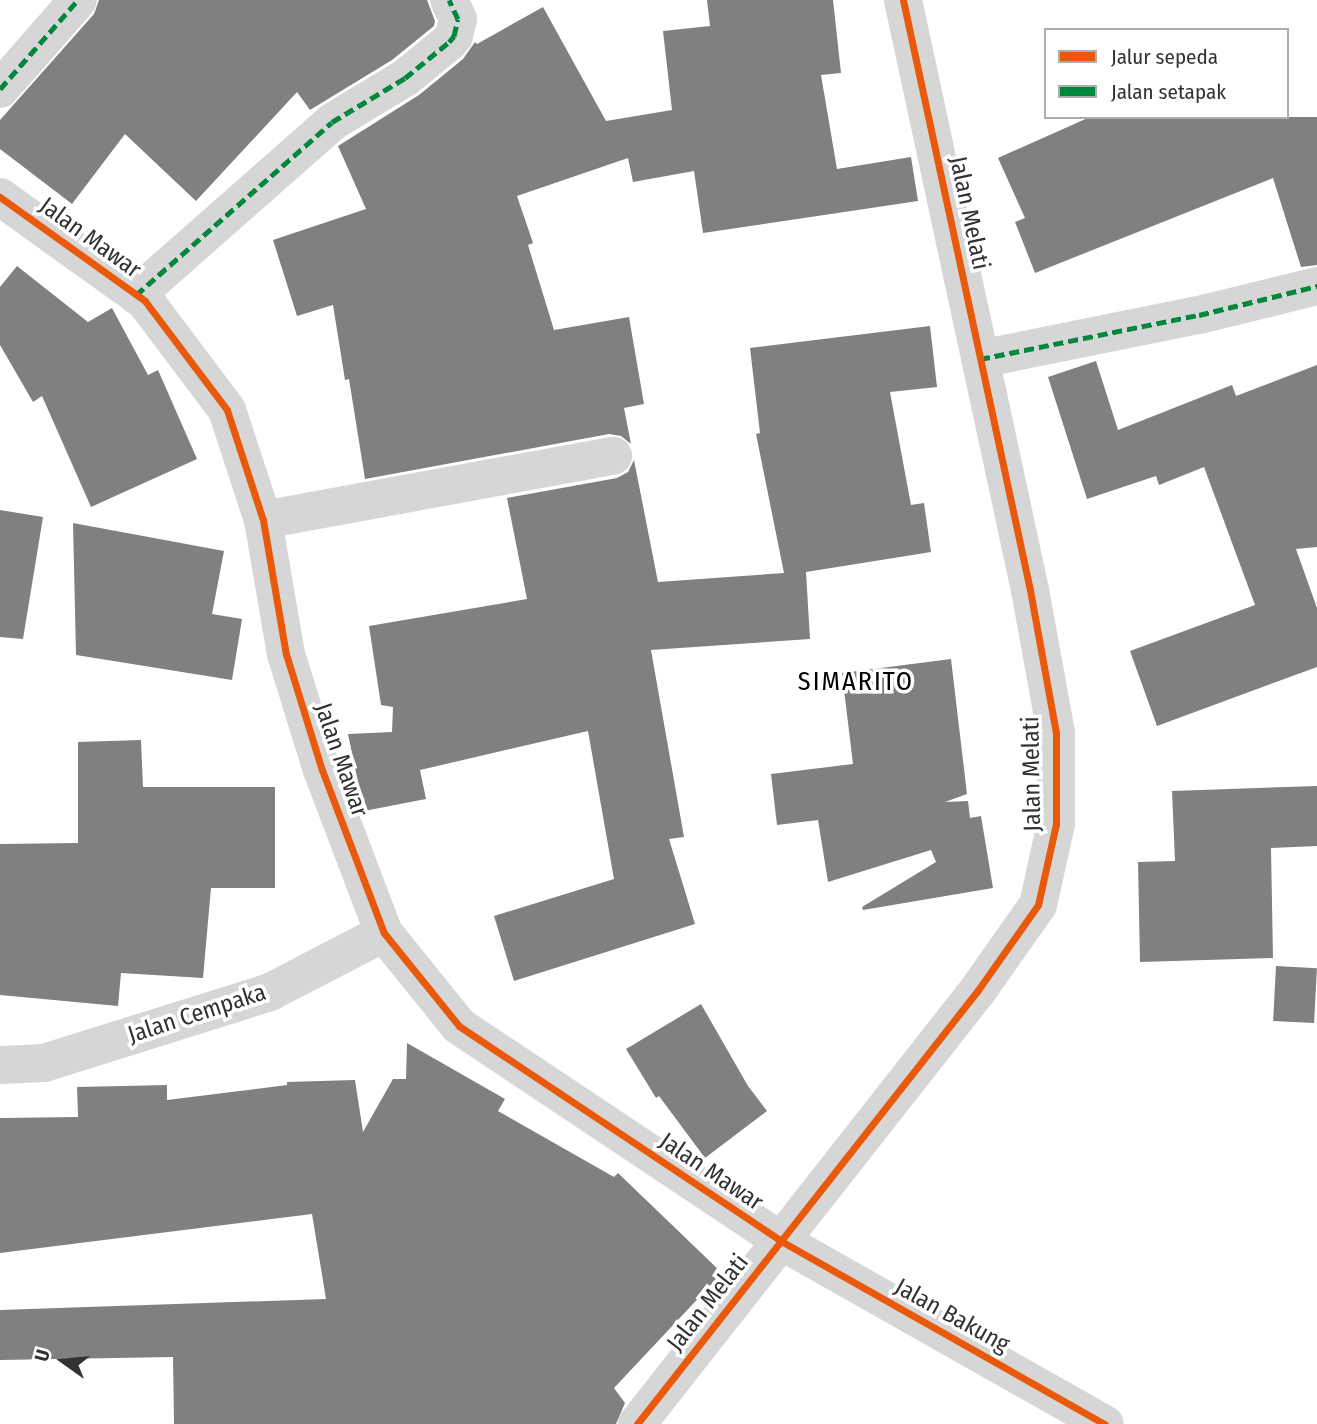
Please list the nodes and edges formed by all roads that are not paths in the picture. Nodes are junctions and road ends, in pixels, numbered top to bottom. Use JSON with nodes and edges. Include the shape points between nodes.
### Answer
{"nodes":[{"id":1,"x":78,"y":0,"type":"edge"},
{"id":2,"x":449,"y":0,"type":"edge"},
{"id":3,"x":903,"y":0,"type":"edge"},
{"id":4,"x":0,"y":89,"type":"edge"},
{"id":5,"x":0,"y":197,"type":"edge"},
{"id":6,"x":1317,"y":286,"type":"edge"},
{"id":7,"x":136,"y":295,"type":"junction"},
{"id":8,"x":981,"y":359,"type":"junction"},
{"id":9,"x":613,"y":456,"type":"dead end"},
{"id":10,"x":263,"y":520,"type":"junction"},
{"id":11,"x":384,"y":933,"type":"junction"},
{"id":12,"x":0,"y":1065,"type":"edge"},
{"id":13,"x":781,"y":1241,"type":"junction"},
{"id":14,"x":637,"y":1424,"type":"edge"},
{"id":15,"x":1105,"y":1424,"type":"edge"}],
"edges":[{"from":1,"to":4,"type":"street"},
{"from":2,"to":7,"type":"street","via":[[458,19],[449,42],[405,78],[332,122]]},
{"from":3,"to":8,"type":"street","name":"Jalan Melati"},
{"from":5,"to":7,"type":"street","name":"Jalan Mawar"},
{"from":6,"to":8,"type":"street"},
{"from":7,"to":10,"type":"street","name":"Jalan Mawar","via":[[227,410]]},
{"from":8,"to":13,"type":"street","name":"Jalan Melati","via":[[1056,733],[1056,824],[1038,905],[978,990]]},
{"from":9,"to":10,"type":"street"},
{"from":10,"to":11,"type":"street","name":"Jalan Mawar","via":[[286,654],[322,770]]},
{"from":11,"to":12,"type":"street","name":"Jalan Cempaka","via":[[270,992],[44,1063]]},
{"from":11,"to":13,"type":"street","name":"Jalan Mawar","via":[[459,1026]]},
{"from":13,"to":14,"type":"street","name":"Jalan Melati"},
{"from":13,"to":15,"type":"street","name":"Jalan Bakung"}]}
